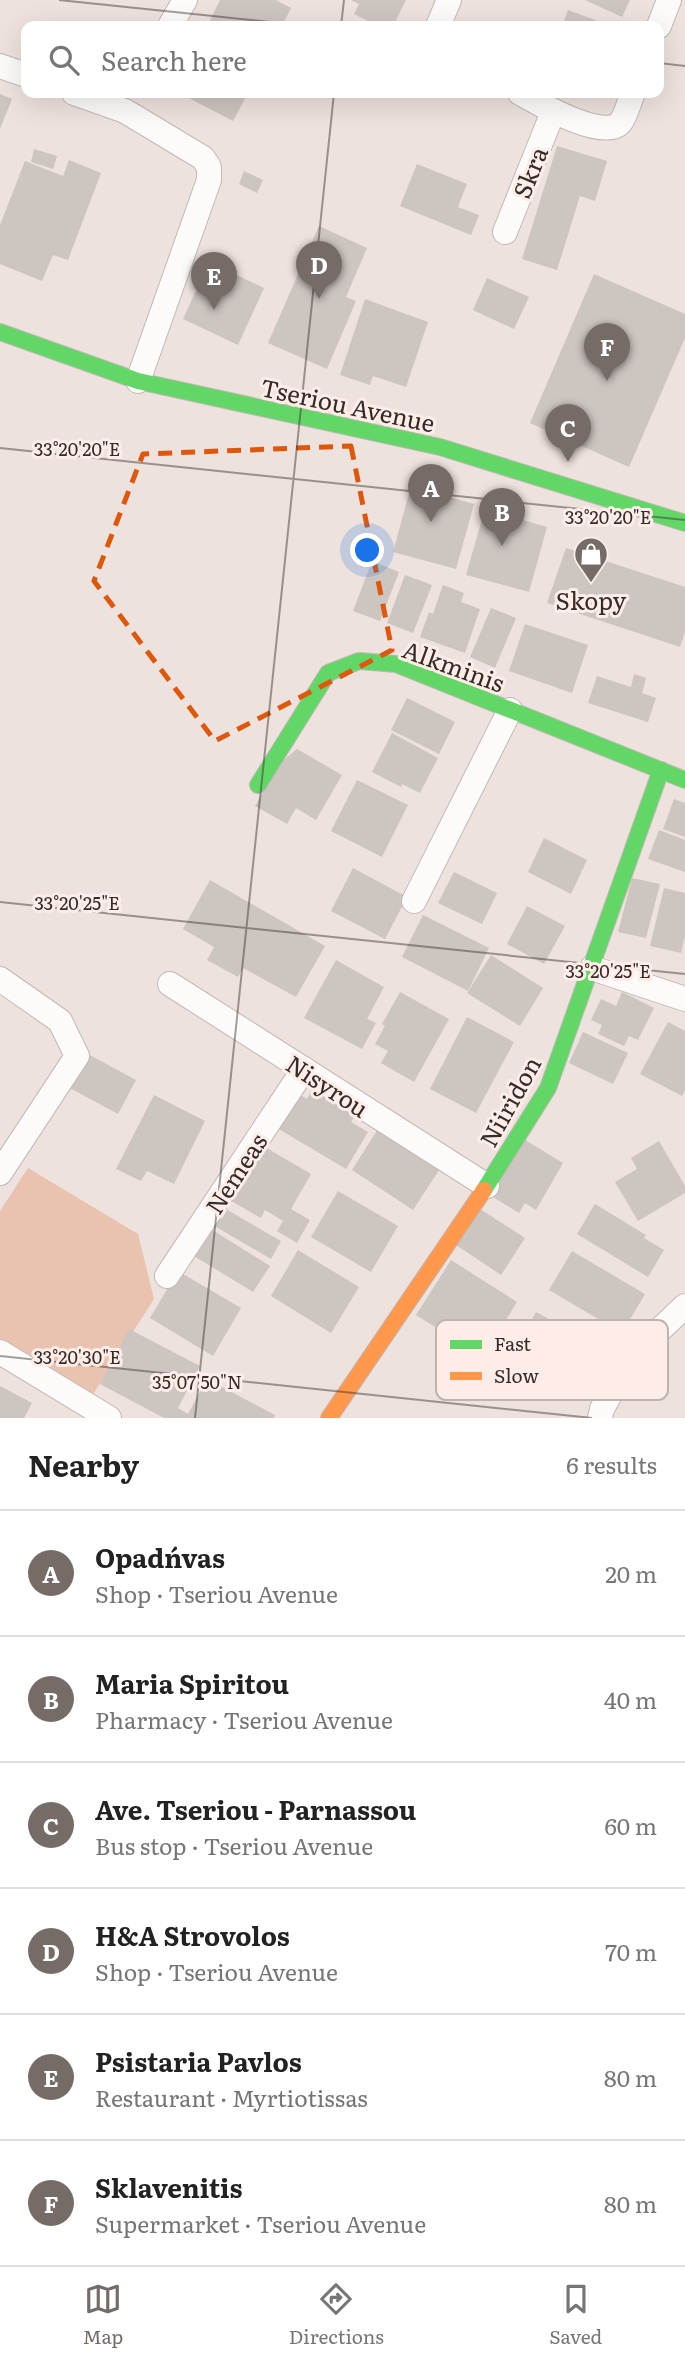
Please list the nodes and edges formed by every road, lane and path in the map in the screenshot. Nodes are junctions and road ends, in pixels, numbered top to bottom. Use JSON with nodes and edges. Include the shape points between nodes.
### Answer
{"nodes":[{"id":1,"x":185,"y":0,"type":"edge"},
{"id":2,"x":449,"y":0,"type":"edge"},
{"id":3,"x":669,"y":0,"type":"edge"},
{"id":4,"x":173,"y":21,"type":"edge"},
{"id":5,"x":440,"y":21,"type":"edge"},
{"id":6,"x":661,"y":21,"type":"edge"},
{"id":7,"x":0,"y":66,"type":"edge"},
{"id":8,"x":21,"y":73,"type":"edge"},
{"id":9,"x":105,"y":98,"type":"edge"},
{"id":10,"x":529,"y":98,"type":"edge"},
{"id":11,"x":631,"y":98,"type":"edge"},
{"id":12,"x":130,"y":102,"type":"edge"},
{"id":13,"x":553,"y":112,"type":"junction"},
{"id":14,"x":505,"y":232,"type":"dead end"},
{"id":15,"x":0,"y":332,"type":"edge"},
{"id":16,"x":138,"y":381,"type":"junction"},
{"id":17,"x":685,"y":523,"type":"edge"},
{"id":18,"x":510,"y":710,"type":"junction"},
{"id":19,"x":661,"y":770,"type":"junction"},
{"id":20,"x":685,"y":780,"type":"edge"},
{"id":21,"x":258,"y":785,"type":"dead end"},
{"id":22,"x":414,"y":901,"type":"dead end"},
{"id":23,"x":592,"y":968,"type":"junction"},
{"id":24,"x":0,"y":979,"type":"edge"},
{"id":25,"x":170,"y":984,"type":"dead end"},
{"id":26,"x":685,"y":999,"type":"edge"},
{"id":27,"x":304,"y":1069,"type":"junction"},
{"id":28,"x":0,"y":1172,"type":"edge"},
{"id":29,"x":487,"y":1186,"type":"junction"},
{"id":30,"x":167,"y":1276,"type":"dead end"},
{"id":31,"x":685,"y":1306,"type":"edge"},
{"id":32,"x":668,"y":1322,"type":"edge"},
{"id":33,"x":0,"y":1352,"type":"edge"},
{"id":34,"x":607,"y":1400,"type":"edge"},
{"id":35,"x":109,"y":1418,"type":"edge"},
{"id":36,"x":329,"y":1418,"type":"edge"},
{"id":37,"x":600,"y":1418,"type":"edge"}],
"edges":[{"from":1,"to":4,"type":"street"},
{"from":2,"to":5,"type":"street"},
{"from":3,"to":6,"type":"street"},
{"from":7,"to":8,"type":"street"},
{"from":9,"to":12,"type":"street"},
{"from":10,"to":13,"type":"street"},
{"from":11,"to":13,"type":"street","via":[[622,122],[613,128]]},
{"from":12,"to":16,"type":"street","via":[[209,167],[209,180]]},
{"from":13,"to":14,"type":"street","name":"Skra"},
{"from":15,"to":16,"type":"street","name":"Tseriou Avenue"},
{"from":16,"to":17,"type":"street","name":"Tseriou Avenue","via":[[440,447]]},
{"from":18,"to":19,"type":"street","name":"Alkminis"},
{"from":18,"to":21,"type":"street","name":"Alkminis","via":[[396,664],[359,661],[328,673]]},
{"from":18,"to":22,"type":"street"},
{"from":19,"to":20,"type":"street","name":"Alkminis"},
{"from":19,"to":23,"type":"street","name":"Niiridon"},
{"from":23,"to":26,"type":"street"},
{"from":23,"to":29,"type":"street","name":"Niiridon","via":[[548,1088]]},
{"from":24,"to":28,"type":"street","via":[[60,1021],[77,1056]]},
{"from":25,"to":27,"type":"street","name":"Nisyrou"},
{"from":27,"to":29,"type":"street","name":"Nisyrou"},
{"from":27,"to":30,"type":"street","name":"Nemeas"},
{"from":29,"to":36,"type":"street","name":"Niiridon"},
{"from":31,"to":32,"type":"street"},
{"from":33,"to":35,"type":"street"},
{"from":34,"to":37,"type":"street"}]}
